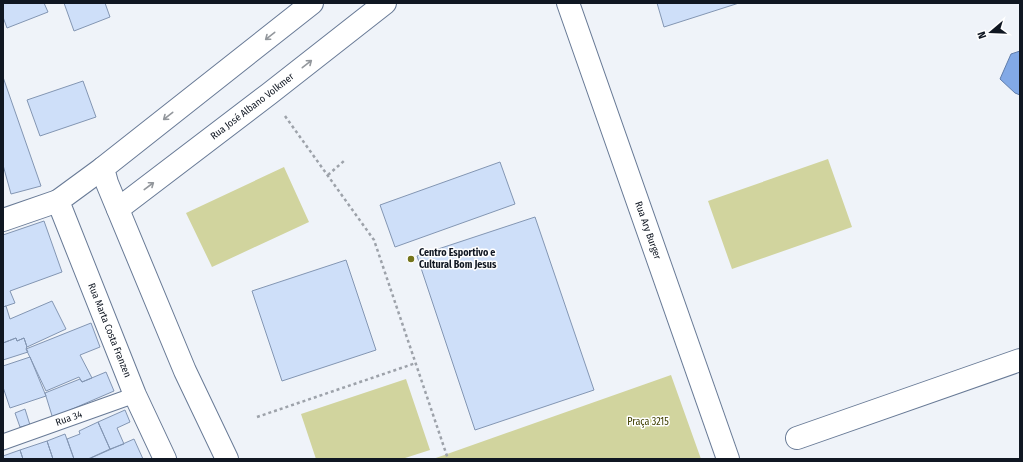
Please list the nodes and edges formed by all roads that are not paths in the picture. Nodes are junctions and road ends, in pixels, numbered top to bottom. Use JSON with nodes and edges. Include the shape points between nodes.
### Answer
{"nodes":[{"id":1,"x":312,"y":3,"type":"edge"},
{"id":2,"x":385,"y":3,"type":"edge"},
{"id":3,"x":568,"y":3,"type":"edge"},
{"id":4,"x":103,"y":168,"type":"junction"},
{"id":5,"x":58,"y":201,"type":"junction"},
{"id":6,"x":118,"y":209,"type":"junction"},
{"id":7,"x":3,"y":220,"type":"edge"},
{"id":8,"x":1020,"y":360,"type":"edge"},
{"id":9,"x":135,"y":395,"type":"junction"},
{"id":10,"x":797,"y":438,"type":"dead end"},
{"id":11,"x":3,"y":442,"type":"edge"},
{"id":12,"x":165,"y":459,"type":"edge"},
{"id":13,"x":227,"y":459,"type":"edge"},
{"id":14,"x":728,"y":459,"type":"edge"}],
"edges":[{"from":1,"to":4,"type":"street","one_way":true},
{"from":6,"to":2,"type":"street","name":"Rua José Albano Volkmer","one_way":true},
{"from":3,"to":14,"type":"street","name":"Rua Ary Burger"},
{"from":4,"to":5,"type":"street"},
{"from":4,"to":6,"type":"street"},
{"from":5,"to":7,"type":"street"},
{"from":5,"to":9,"type":"street","name":"Rua Marta Costa Franzen"},
{"from":6,"to":13,"type":"street","via":[[185,371]]},
{"from":8,"to":10,"type":"street"},
{"from":9,"to":11,"type":"lane","name":"Rua 34"},
{"from":9,"to":12,"type":"street","name":"Rua Marta Costa Franzen"}]}
